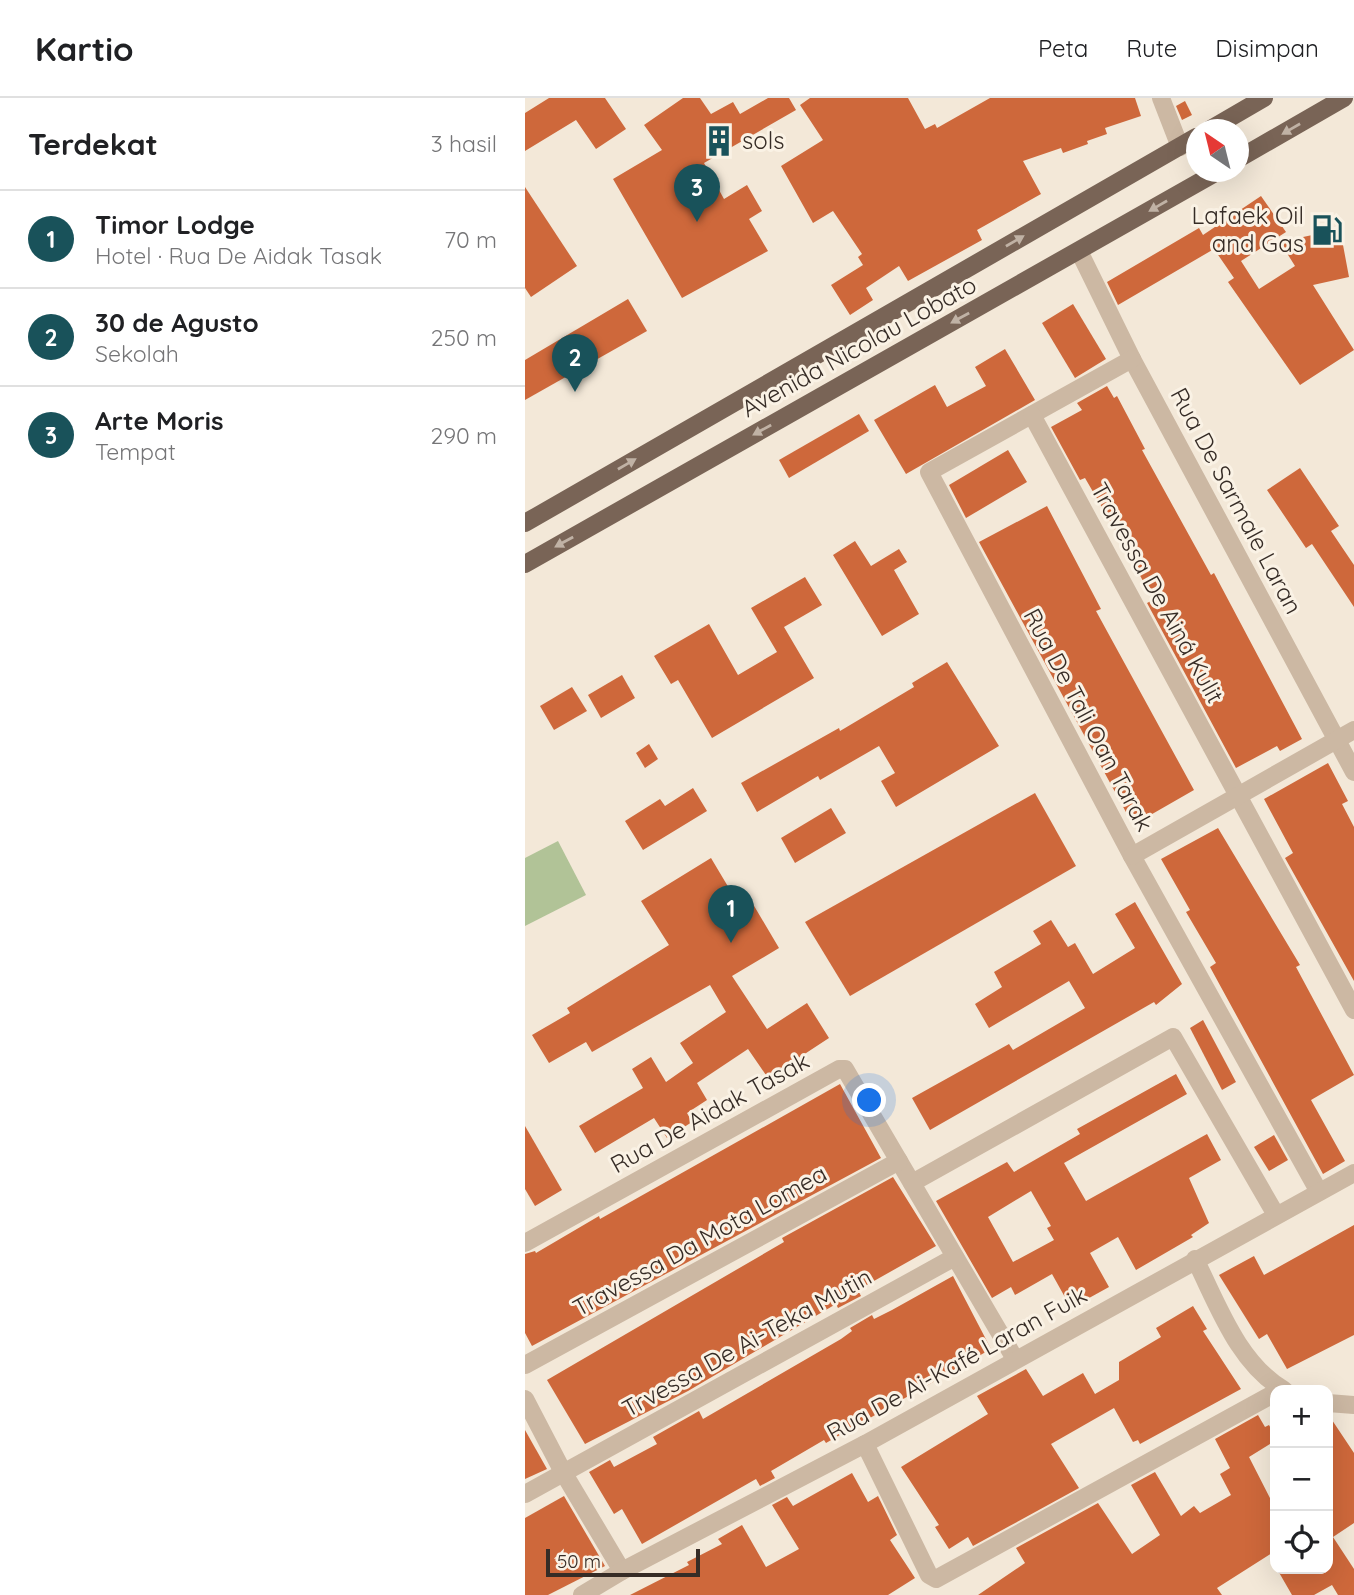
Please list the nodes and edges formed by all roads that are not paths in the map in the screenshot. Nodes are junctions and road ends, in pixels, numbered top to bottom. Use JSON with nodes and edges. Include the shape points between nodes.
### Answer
{"nodes":[{"id":1,"x":1161,"y":98,"type":"edge"},
{"id":2,"x":1264,"y":98,"type":"edge"},
{"id":3,"x":1345,"y":98,"type":"edge"},
{"id":4,"x":1228,"y":119,"type":"edge"},
{"id":5,"x":1186,"y":143,"type":"edge"},
{"id":6,"x":1180,"y":147,"type":"junction"},
{"id":7,"x":1249,"y":153,"type":"edge"},
{"id":8,"x":1200,"y":182,"type":"edge"},
{"id":9,"x":1079,"y":251,"type":"junction"},
{"id":10,"x":1132,"y":359,"type":"junction"},
{"id":11,"x":1032,"y":415,"type":"junction"},
{"id":12,"x":525,"y":523,"type":"edge"},
{"id":13,"x":525,"y":564,"type":"edge"},
{"id":14,"x":1354,"y":730,"type":"edge"},
{"id":15,"x":1336,"y":739,"type":"junction"},
{"id":16,"x":1354,"y":772,"type":"edge"},
{"id":17,"x":1239,"y":793,"type":"junction"},
{"id":18,"x":1132,"y":856,"type":"junction"},
{"id":19,"x":1354,"y":1010,"type":"edge"},
{"id":20,"x":899,"y":1161,"type":"junction"},
{"id":21,"x":1354,"y":1173,"type":"edge"},
{"id":22,"x":912,"y":1183,"type":"junction"},
{"id":23,"x":1319,"y":1192,"type":"junction"},
{"id":24,"x":1276,"y":1215,"type":"junction"},
{"id":25,"x":525,"y":1243,"type":"edge"},
{"id":26,"x":955,"y":1256,"type":"junction"},
{"id":27,"x":1195,"y":1259,"type":"junction"},
{"id":28,"x":1015,"y":1359,"type":"junction"},
{"id":29,"x":525,"y":1365,"type":"edge"},
{"id":30,"x":1274,"y":1385,"type":"edge"},
{"id":31,"x":1270,"y":1396,"type":"edge"},
{"id":32,"x":525,"y":1399,"type":"edge"},
{"id":33,"x":1333,"y":1403,"type":"edge"},
{"id":34,"x":1354,"y":1405,"type":"edge"},
{"id":35,"x":865,"y":1444,"type":"junction"},
{"id":36,"x":563,"y":1472,"type":"junction"},
{"id":37,"x":525,"y":1494,"type":"edge"},
{"id":38,"x":622,"y":1570,"type":"junction"},
{"id":39,"x":582,"y":1595,"type":"edge"}],
"edges":[{"from":1,"to":6,"type":"street"},
{"from":2,"to":4,"type":"main road"},
{"from":3,"to":7,"type":"main road","one_way":true},
{"from":5,"to":6,"type":"main road","name":"Avenida Nicolau Lobato"},
{"from":12,"to":6,"type":"main road","name":"Avenida Nicolau Lobato","one_way":true},
{"from":8,"to":9,"type":"main road","name":"Avenida Nicolau Lobato","one_way":true},
{"from":9,"to":10,"type":"street","name":"Rua De Sarmale Laran"},
{"from":9,"to":13,"type":"main road","name":"Avenida Nicolau Lobato","one_way":true},
{"from":10,"to":11,"type":"street","name":"Rua De Tali Oan Tarak"},
{"from":10,"to":15,"type":"street","name":"Rua De Sarmale Laran"},
{"from":11,"to":17,"type":"street","name":"Travessa De Ainá Kulit"},
{"from":11,"to":18,"type":"street","name":"Rua De Tali Oan Tarak","via":[[929,472]]},
{"from":14,"to":15,"type":"street"},
{"from":15,"to":16,"type":"street","name":"Rua De Sarmale Laran"},
{"from":15,"to":17,"type":"street"},
{"from":17,"to":18,"type":"street"},
{"from":17,"to":19,"type":"street","name":"Travessa De Ainá Kulit"},
{"from":18,"to":23,"type":"street","name":"Rua De Tali Oan Tarak"},
{"from":20,"to":22,"type":"street","name":"Rua De Aidak Tasak"},
{"from":20,"to":25,"type":"street","name":"Rua De Aidak Tasak","via":[[848,1073],[839,1069]]},
{"from":20,"to":29,"type":"street","name":"Travessa Da Mota Lomea"},
{"from":21,"to":23,"type":"street","name":"Rua De Ai-Kafé Laran Fuik"},
{"from":22,"to":24,"type":"street","via":[[1173,1037]]},
{"from":22,"to":26,"type":"street","name":"Rua De Aidak Tasak"},
{"from":23,"to":24,"type":"street","name":"Rua De Ai-Kafé Laran Fuik"},
{"from":24,"to":27,"type":"street","name":"Rua De Ai-Kafé Laran Fuik"},
{"from":26,"to":28,"type":"street","name":"Rua De Aidak Tasak"},
{"from":26,"to":36,"type":"street","name":"Trvessa De Ai-Teka Mutin"},
{"from":27,"to":28,"type":"street","name":"Rua De Ai-Kafé Laran Fuik"},
{"from":27,"to":30,"type":"street","via":[[1232,1333],[1262,1377]]},
{"from":28,"to":35,"type":"street","name":"Rua De Ai-Kafé Laran Fuik"},
{"from":31,"to":35,"type":"street","via":[[936,1579],[929,1575]]},
{"from":32,"to":36,"type":"street"},
{"from":33,"to":34,"type":"street"},
{"from":35,"to":38,"type":"street","name":"Rua De Ai-Kafé Laran Fuik"},
{"from":36,"to":37,"type":"street","name":"Trvessa De Ai-Teka Mutin"},
{"from":36,"to":38,"type":"street"},
{"from":38,"to":39,"type":"street","name":"Rua De Ai-Kafé Laran Fuik"}]}
